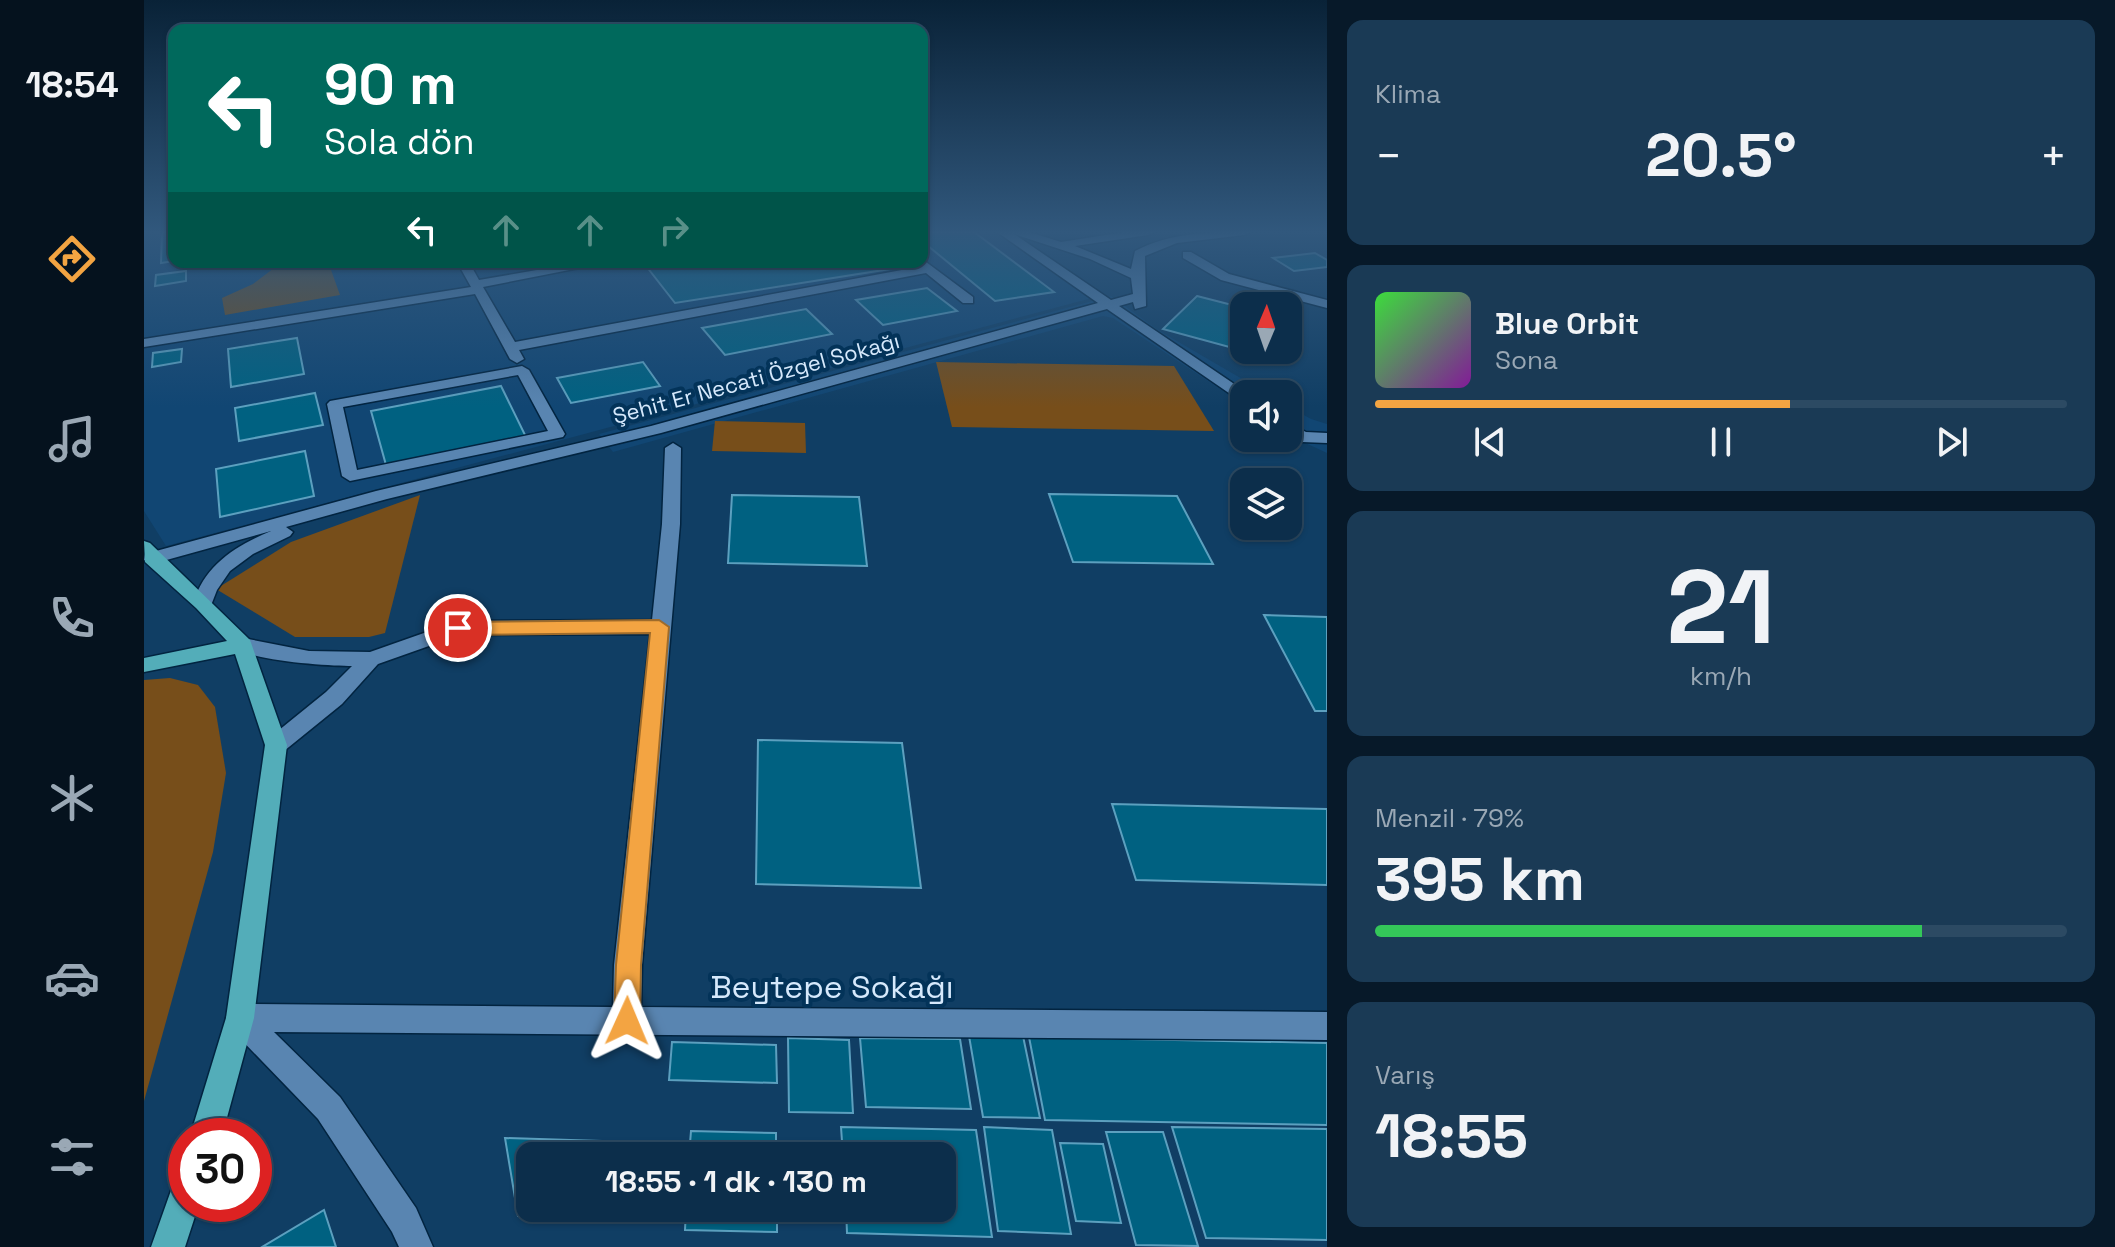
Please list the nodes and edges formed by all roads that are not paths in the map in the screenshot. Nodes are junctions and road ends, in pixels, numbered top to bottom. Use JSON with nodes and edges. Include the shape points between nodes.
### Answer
{"nodes":[{"id":1,"x":441,"y":290,"type":"edge"},
{"id":2,"x":446,"y":290,"type":"edge"},
{"id":3,"x":479,"y":290,"type":"edge"},
{"id":4,"x":801,"y":290,"type":"edge"},
{"id":5,"x":955,"y":290,"type":"edge"},
{"id":6,"x":1088,"y":290,"type":"edge"},
{"id":7,"x":1138,"y":290,"type":"edge"},
{"id":8,"x":1275,"y":290,"type":"edge"},
{"id":9,"x":1139,"y":296,"type":"junction"},
{"id":10,"x":968,"y":300,"type":"dead end"},
{"id":11,"x":1107,"y":303,"type":"junction"},
{"id":12,"x":1327,"y":304,"type":"edge"},
{"id":13,"x":1140,"y":326,"type":"junction"},
{"id":14,"x":144,"y":334,"type":"edge"},
{"id":15,"x":144,"y":343,"type":"edge"},
{"id":16,"x":511,"y":347,"type":"junction"},
{"id":17,"x":522,"y":370,"type":"junction"},
{"id":18,"x":1230,"y":387,"type":"edge"},
{"id":19,"x":1302,"y":434,"type":"edge"},
{"id":20,"x":1327,"y":438,"type":"edge"},
{"id":21,"x":673,"y":448,"type":"dead end"},
{"id":22,"x":382,"y":495,"type":"junction"},
{"id":23,"x":148,"y":553,"type":"edge"},
{"id":24,"x":203,"y":603,"type":"junction"},
{"id":25,"x":659,"y":627,"type":"junction"},
{"id":26,"x":243,"y":645,"type":"junction"},
{"id":27,"x":371,"y":659,"type":"junction"},
{"id":28,"x":144,"y":665,"type":"edge"},
{"id":29,"x":276,"y":745,"type":"junction"},
{"id":30,"x":240,"y":1018,"type":"junction"},
{"id":31,"x":627,"y":1021,"type":"junction"},
{"id":32,"x":1327,"y":1026,"type":"edge"},
{"id":33,"x":212,"y":1118,"type":"edge"},
{"id":34,"x":176,"y":1222,"type":"edge"},
{"id":35,"x":168,"y":1247,"type":"edge"},
{"id":36,"x":416,"y":1247,"type":"edge"}],
"edges":[{"from":1,"to":14,"type":"street"},
{"from":2,"to":15,"type":"street"},
{"from":3,"to":16,"type":"street"},
{"from":4,"to":16,"type":"street"},
{"from":5,"to":10,"type":"street"},
{"from":6,"to":11,"type":"street"},
{"from":7,"to":9,"type":"street"},
{"from":8,"to":12,"type":"street"},
{"from":9,"to":11,"type":"street","name":"Şehit Er Necati Özgel Sokağı"},
{"from":9,"to":13,"type":"street"},
{"from":11,"to":13,"type":"street"},
{"from":11,"to":22,"type":"street","name":"Şehit Er Necati Özgel Sokağı","via":[[655,430]]},
{"from":13,"to":18,"type":"street"},
{"from":16,"to":17,"type":"street"},
{"from":17,"to":17,"type":"street","via":[[335,404],[350,476],[557,434]]},
{"from":19,"to":20,"type":"street"},
{"from":21,"to":25,"type":"street"},
{"from":22,"to":23,"type":"street"},
{"from":22,"to":24,"type":"street","via":[[302,524],[241,554],[219,571],[206,588]]},
{"from":23,"to":24,"type":"main road"},
{"from":24,"to":26,"type":"main road"},
{"from":25,"to":27,"type":"street","via":[[458,628]]},
{"from":25,"to":31,"type":"street"},
{"from":26,"to":27,"type":"street","via":[[309,658]]},
{"from":26,"to":28,"type":"main road"},
{"from":26,"to":29,"type":"main road"},
{"from":27,"to":29,"type":"street","via":[[334,698]]},
{"from":29,"to":30,"type":"main road"},
{"from":30,"to":31,"type":"street","name":"Beytepe Sokağı"},
{"from":30,"to":33,"type":"main road"},
{"from":30,"to":36,"type":"street","via":[[329,1108],[404,1220]]},
{"from":31,"to":32,"type":"street","name":"Beytepe Sokağı"},
{"from":34,"to":35,"type":"main road"}]}
